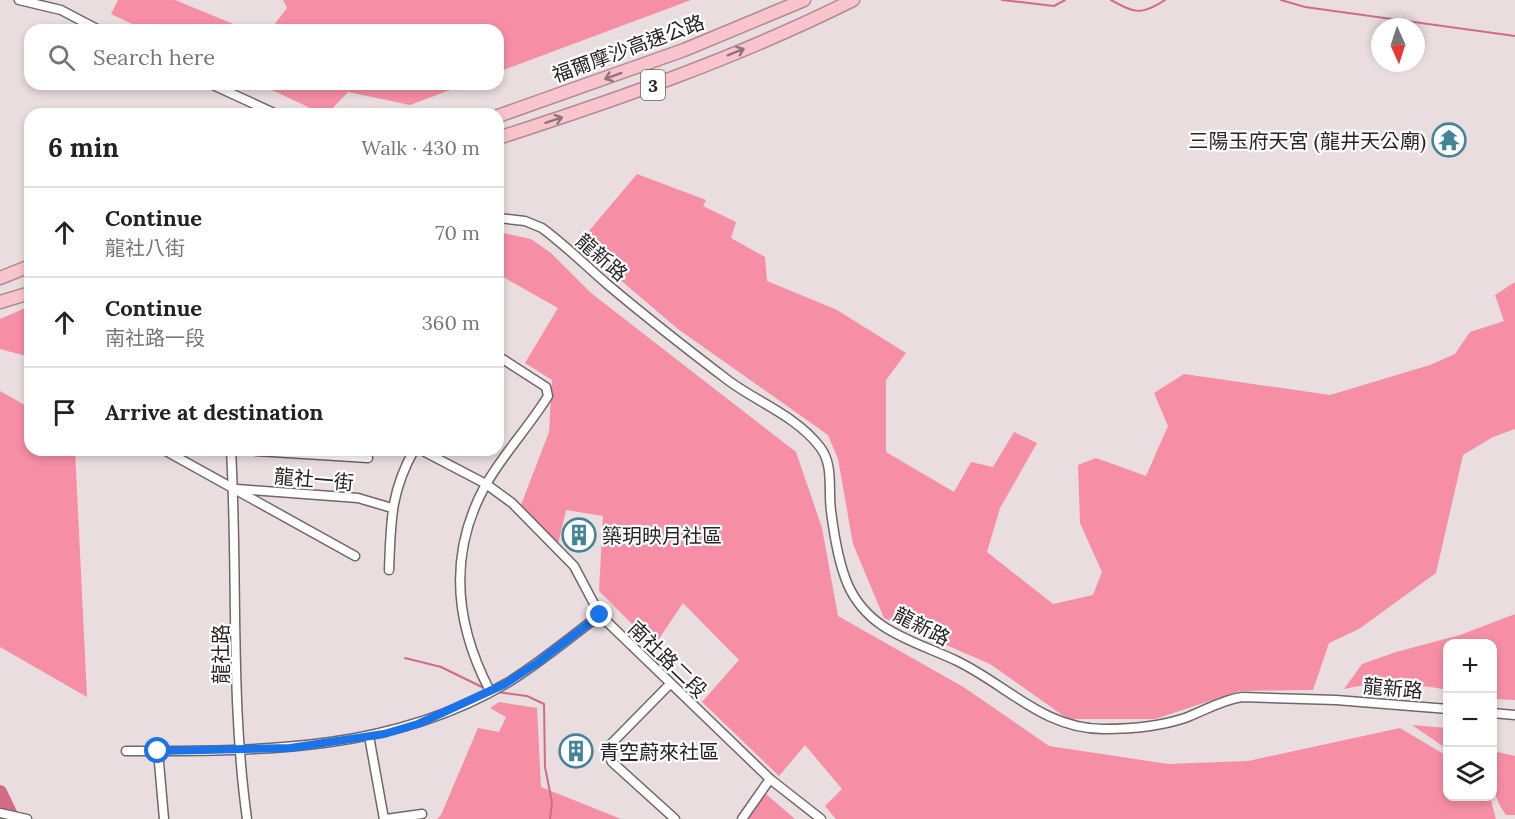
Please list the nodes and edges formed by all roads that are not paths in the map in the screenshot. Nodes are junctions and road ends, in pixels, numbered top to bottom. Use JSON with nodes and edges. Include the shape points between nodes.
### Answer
{"nodes":[{"id":1,"x":19,"y":0,"type":"edge"},
{"id":2,"x":804,"y":0,"type":"edge"},
{"id":3,"x":853,"y":0,"type":"edge"},
{"id":4,"x":88,"y":24,"type":"edge"},
{"id":5,"x":224,"y":90,"type":"edge"},
{"id":6,"x":263,"y":108,"type":"edge"},
{"id":7,"x":504,"y":114,"type":"edge"},
{"id":8,"x":504,"y":136,"type":"edge"},
{"id":9,"x":504,"y":219,"type":"edge"},
{"id":10,"x":24,"y":268,"type":"edge"},
{"id":11,"x":0,"y":278,"type":"edge"},
{"id":12,"x":24,"y":295,"type":"edge"},
{"id":13,"x":24,"y":296,"type":"edge"},
{"id":14,"x":0,"y":302,"type":"edge"},
{"id":15,"x":0,"y":307,"type":"edge"},
{"id":16,"x":504,"y":360,"type":"edge"},
{"id":17,"x":175,"y":456,"type":"edge"},
{"id":18,"x":231,"y":456,"type":"edge"},
{"id":19,"x":344,"y":456,"type":"edge"},
{"id":20,"x":411,"y":456,"type":"edge"},
{"id":21,"x":432,"y":456,"type":"edge"},
{"id":22,"x":368,"y":458,"type":"dead end"},
{"id":23,"x":486,"y":484,"type":"junction"},
{"id":24,"x":233,"y":489,"type":"junction"},
{"id":25,"x":392,"y":508,"type":"junction"},
{"id":26,"x":355,"y":556,"type":"dead end"},
{"id":27,"x":389,"y":570,"type":"dead end"},
{"id":28,"x":600,"y":615,"type":"junction"},
{"id":29,"x":670,"y":684,"type":"junction"},
{"id":30,"x":490,"y":691,"type":"junction"},
{"id":31,"x":1443,"y":709,"type":"edge"},
{"id":32,"x":1497,"y":713,"type":"edge"},
{"id":33,"x":1515,"y":715,"type":"edge"},
{"id":34,"x":369,"y":736,"type":"junction"},
{"id":35,"x":240,"y":750,"type":"junction"},
{"id":36,"x":158,"y":751,"type":"junction"},
{"id":37,"x":126,"y":752,"type":"dead end"},
{"id":38,"x":770,"y":779,"type":"junction"},
{"id":39,"x":422,"y":814,"type":"dead end"},
{"id":40,"x":4,"y":815,"type":"edge"},
{"id":41,"x":27,"y":819,"type":"edge"},
{"id":42,"x":164,"y":819,"type":"edge"},
{"id":43,"x":247,"y":819,"type":"edge"},
{"id":44,"x":385,"y":819,"type":"edge"},
{"id":45,"x":675,"y":819,"type":"edge"},
{"id":46,"x":742,"y":819,"type":"edge"},
{"id":47,"x":821,"y":819,"type":"edge"}],
"edges":[{"from":1,"to":4,"type":"street","via":[[61,10]]},
{"from":2,"to":7,"type":"highway","name":"福爾摩沙高速公路","number":"3","one_way":true,"via":[[684,50]]},
{"from":8,"to":3,"type":"highway","name":"福爾摩沙高速公路","number":"3","one_way":true,"via":[[617,99],[805,24]]},
{"from":5,"to":6,"type":"street"},
{"from":9,"to":31,"type":"street","name":"龍新路","via":[[542,228],[731,382],[798,424],[826,458],[840,558],[849,586],[861,604],[888,630],[911,644],[958,662],[1033,710],[1060,721],[1103,729],[1163,724],[1228,699],[1242,698],[1336,699]]},
{"from":10,"to":11,"type":"highway"},
{"from":12,"to":14,"type":"highway"},
{"from":13,"to":15,"type":"highway"},
{"from":16,"to":23,"type":"street","via":[[546,387],[548,396]]},
{"from":17,"to":24,"type":"street"},
{"from":18,"to":24,"type":"street","name":"龍社路"},
{"from":19,"to":22,"type":"street"},
{"from":20,"to":25,"type":"street","via":[[400,475]]},
{"from":21,"to":23,"type":"street","name":"南社路二段"},
{"from":23,"to":28,"type":"street","name":"南社路二段","via":[[512,503],[574,566]]},
{"from":23,"to":30,"type":"street","via":[[466,532],[460,581],[467,638]]},
{"from":24,"to":25,"type":"street","name":"龍社一街","via":[[358,498]]},
{"from":24,"to":26,"type":"street"},
{"from":24,"to":35,"type":"street","name":"龍社路"},
{"from":25,"to":27,"type":"street"},
{"from":28,"to":29,"type":"street","name":"南社路二段"},
{"from":28,"to":30,"type":"street","via":[[537,663]]},
{"from":29,"to":38,"type":"street","name":"南社路二段"},
{"from":29,"to":45,"type":"street","via":[[607,752],[612,762]]},
{"from":30,"to":34,"type":"street","via":[[418,724]]},
{"from":32,"to":33,"type":"street"},
{"from":34,"to":35,"type":"street","via":[[290,748]]},
{"from":34,"to":44,"type":"street"},
{"from":35,"to":36,"type":"street"},
{"from":35,"to":43,"type":"street","name":"龍社路"},
{"from":36,"to":37,"type":"street"},
{"from":36,"to":42,"type":"street"},
{"from":38,"to":46,"type":"street"},
{"from":38,"to":47,"type":"street","name":"南社路二段"},
{"from":39,"to":44,"type":"street"},
{"from":40,"to":41,"type":"street"}]}
